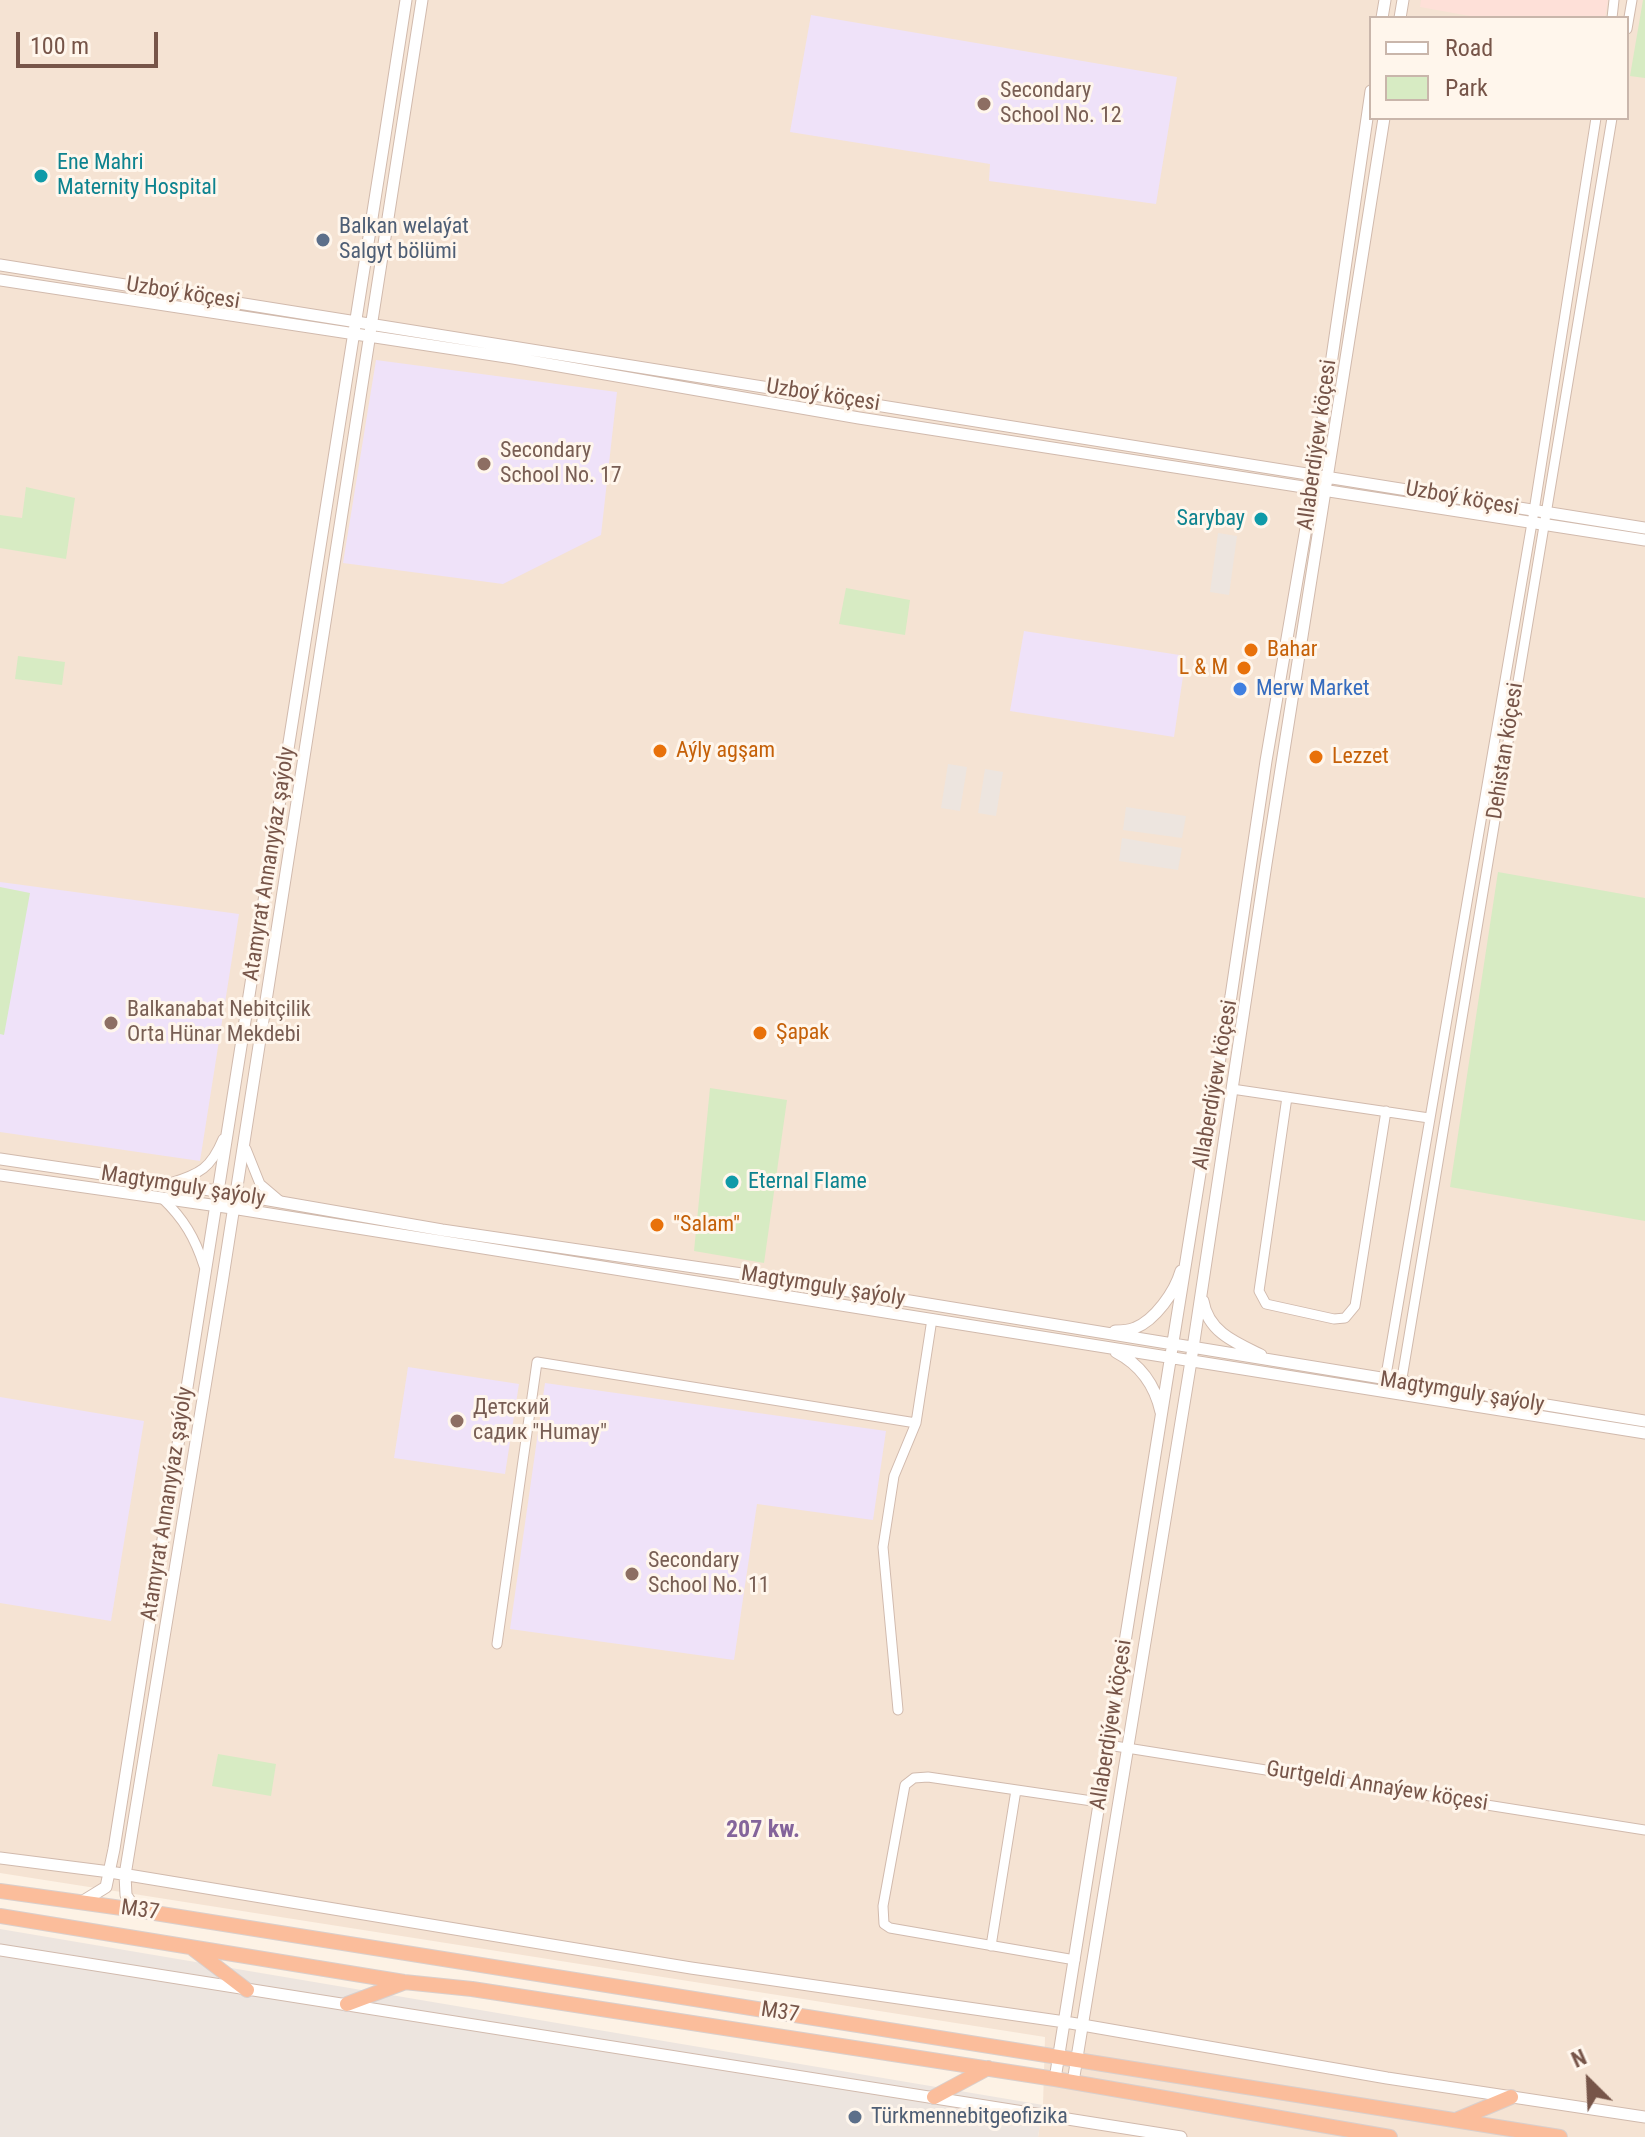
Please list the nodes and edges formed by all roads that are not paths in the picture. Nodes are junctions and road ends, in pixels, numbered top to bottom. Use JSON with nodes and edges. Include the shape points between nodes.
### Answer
{"nodes":[{"id":1,"x":406,"y":0,"type":"edge"},
{"id":2,"x":422,"y":0,"type":"edge"},
{"id":3,"x":1369,"y":106,"type":"edge"},
{"id":4,"x":1384,"y":120,"type":"edge"},
{"id":5,"x":1596,"y":120,"type":"edge"},
{"id":6,"x":1612,"y":120,"type":"edge"},
{"id":7,"x":0,"y":265,"type":"edge"},
{"id":8,"x":0,"y":280,"type":"edge"},
{"id":9,"x":356,"y":321,"type":"junction"},
{"id":10,"x":371,"y":323,"type":"junction"},
{"id":11,"x":354,"y":334,"type":"junction"},
{"id":12,"x":370,"y":336,"type":"junction"},
{"id":13,"x":1327,"y":476,"type":"junction"},
{"id":14,"x":1318,"y":483,"type":"junction"},
{"id":15,"x":1538,"y":517,"type":"junction"},
{"id":16,"x":1645,"y":528,"type":"edge"},
{"id":17,"x":1645,"y":540,"type":"edge"},
{"id":18,"x":1232,"y":1089,"type":"junction"},
{"id":19,"x":1287,"y":1097,"type":"junction"},
{"id":20,"x":1386,"y":1111,"type":"junction"},
{"id":21,"x":1429,"y":1118,"type":"junction"},
{"id":22,"x":226,"y":1132,"type":"junction"},
{"id":23,"x":244,"y":1139,"type":"junction"},
{"id":24,"x":0,"y":1159,"type":"edge"},
{"id":25,"x":0,"y":1175,"type":"edge"},
{"id":26,"x":169,"y":1184,"type":"junction"},
{"id":27,"x":217,"y":1191,"type":"junction"},
{"id":28,"x":235,"y":1195,"type":"junction"},
{"id":29,"x":162,"y":1198,"type":"junction"},
{"id":30,"x":283,"y":1203,"type":"junction"},
{"id":31,"x":213,"y":1206,"type":"junction"},
{"id":32,"x":232,"y":1208,"type":"junction"},
{"id":33,"x":1190,"y":1236,"type":"junction"},
{"id":34,"x":204,"y":1266,"type":"junction"},
{"id":35,"x":1201,"y":1291,"type":"junction"},
{"id":36,"x":932,"y":1319,"type":"junction"},
{"id":37,"x":1095,"y":1333,"type":"junction"},
{"id":38,"x":1174,"y":1344,"type":"junction"},
{"id":39,"x":1193,"y":1347,"type":"junction"},
{"id":40,"x":1108,"y":1348,"type":"junction"},
{"id":41,"x":1172,"y":1358,"type":"junction"},
{"id":42,"x":1191,"y":1361,"type":"junction"},
{"id":43,"x":1284,"y":1362,"type":"junction"},
{"id":44,"x":1385,"y":1381,"type":"junction"},
{"id":45,"x":1401,"y":1384,"type":"junction"},
{"id":46,"x":1162,"y":1419,"type":"junction"},
{"id":47,"x":1645,"y":1421,"type":"edge"},
{"id":48,"x":916,"y":1423,"type":"junction"},
{"id":49,"x":1645,"y":1433,"type":"edge"},
{"id":50,"x":497,"y":1644,"type":"dead end"},
{"id":51,"x":898,"y":1710,"type":"dead end"},
{"id":52,"x":1108,"y":1745,"type":"junction"},
{"id":53,"x":1127,"y":1748,"type":"junction"},
{"id":54,"x":1016,"y":1790,"type":"junction"},
{"id":55,"x":1099,"y":1802,"type":"junction"},
{"id":56,"x":1645,"y":1830,"type":"edge"},
{"id":57,"x":0,"y":1858,"type":"edge"},
{"id":58,"x":110,"y":1872,"type":"junction"},
{"id":59,"x":125,"y":1875,"type":"junction"},
{"id":60,"x":0,"y":1891,"type":"edge"},
{"id":61,"x":80,"y":1903,"type":"junction"},
{"id":62,"x":136,"y":1910,"type":"junction"},
{"id":63,"x":0,"y":1916,"type":"edge"},
{"id":64,"x":189,"y":1946,"type":"junction"},
{"id":65,"x":991,"y":1946,"type":"junction"},
{"id":66,"x":0,"y":1950,"type":"edge"},
{"id":67,"x":1075,"y":1960,"type":"junction"},
{"id":68,"x":404,"y":1982,"type":"junction"},
{"id":69,"x":247,"y":1990,"type":"junction"},
{"id":70,"x":347,"y":2004,"type":"junction"},
{"id":71,"x":1065,"y":2022,"type":"junction"},
{"id":72,"x":1080,"y":2024,"type":"junction"},
{"id":73,"x":1059,"y":2058,"type":"junction"},
{"id":74,"x":1077,"y":2060,"type":"junction"},
{"id":75,"x":988,"y":2068,"type":"junction"},
{"id":76,"x":1055,"y":2079,"type":"junction"},
{"id":77,"x":1073,"y":2082,"type":"junction"},
{"id":78,"x":934,"y":2097,"type":"junction"},
{"id":79,"x":1511,"y":2097,"type":"junction"},
{"id":80,"x":1645,"y":2117,"type":"edge"},
{"id":81,"x":1454,"y":2120,"type":"junction"},
{"id":82,"x":1181,"y":2137,"type":"edge"},
{"id":83,"x":1390,"y":2137,"type":"edge"},
{"id":84,"x":1560,"y":2137,"type":"edge"}],
"edges":[{"from":1,"to":9,"type":"street","name":"Atamyrat Annanyýaz şaýoly"},
{"from":2,"to":10,"type":"street","name":"Atamyrat Annanyýaz şaýoly"},
{"from":3,"to":14,"type":"street","name":"Allaberdiýew köçesi"},
{"from":4,"to":13,"type":"street","name":"Allaberdiýew köçesi"},
{"from":5,"to":15,"type":"street","name":"Dehistan köçesi"},
{"from":6,"to":15,"type":"street","name":"Dehistan köçesi"},
{"from":7,"to":9,"type":"street","name":"Uzboý köçesi"},
{"from":8,"to":11,"type":"street","name":"Uzboý köçesi"},
{"from":9,"to":10,"type":"street","name":"Uzboý köçesi"},
{"from":9,"to":11,"type":"street","name":"Atamyrat Annanyýaz şaýoly"},
{"from":10,"to":12,"type":"street","name":"Atamyrat Annanyýaz şaýoly"},
{"from":10,"to":14,"type":"street","name":"Uzboý köçesi"},
{"from":11,"to":12,"type":"street","name":"Uzboý köçesi"},
{"from":11,"to":22,"type":"street","name":"Atamyrat Annanyýaz şaýoly"},
{"from":12,"to":14,"type":"street","name":"Uzboý köçesi","via":[[859,418]]},
{"from":12,"to":23,"type":"street","name":"Atamyrat Annanyýaz şaýoly"},
{"from":13,"to":14,"type":"street","name":"Uzboý köçesi"},
{"from":13,"to":15,"type":"street","name":"Uzboý köçesi"},
{"from":14,"to":15,"type":"street","name":"Uzboý köçesi"},
{"from":14,"to":18,"type":"street","name":"Allaberdiýew köçesi"},
{"from":14,"to":33,"type":"street","name":"Allaberdiýew köçesi","via":[[1266,761]]},
{"from":15,"to":16,"type":"street","name":"Uzboý köçesi"},
{"from":15,"to":17,"type":"street","name":"Uzboý köçesi"},
{"from":15,"to":21,"type":"street","name":"Dehistan köçesi"},
{"from":15,"to":45,"type":"street","name":"Dehistan köçesi"},
{"from":18,"to":19,"type":"street"},
{"from":18,"to":35,"type":"street","name":"Allaberdiýew köçesi"},
{"from":19,"to":20,"type":"street"},
{"from":19,"to":20,"type":"street","via":[[1259,1291],[1266,1304],[1334,1319],[1345,1318],[1355,1306]]},
{"from":20,"to":21,"type":"street"},
{"from":21,"to":44,"type":"street","name":"Dehistan köçesi"},
{"from":22,"to":26,"type":"street","via":[[215,1159]]},
{"from":22,"to":27,"type":"street","name":"Atamyrat Annanyýaz şaýoly"},
{"from":23,"to":28,"type":"street","name":"Atamyrat Annanyýaz şaýoly"},
{"from":23,"to":30,"type":"street","via":[[260,1184]]},
{"from":24,"to":26,"type":"street","name":"Magtymguly şaýoly"},
{"from":25,"to":29,"type":"street","name":"Magtymguly şaýoly"},
{"from":26,"to":27,"type":"street","name":"Magtymguly şaýoly"},
{"from":27,"to":28,"type":"street","name":"Magtymguly şaýoly"},
{"from":27,"to":31,"type":"street","name":"Atamyrat Annanyýaz şaýoly"},
{"from":28,"to":30,"type":"street","name":"Magtymguly şaýoly"},
{"from":28,"to":32,"type":"street","name":"Atamyrat Annanyýaz şaýoly"},
{"from":29,"to":31,"type":"street","name":"Magtymguly şaýoly"},
{"from":29,"to":34,"type":"street","via":[[184,1221]]},
{"from":30,"to":37,"type":"street","name":"Magtymguly şaýoly"},
{"from":31,"to":32,"type":"street","name":"Magtymguly şaýoly"},
{"from":31,"to":34,"type":"street","name":"Atamyrat Annanyýaz şaýoly"},
{"from":32,"to":36,"type":"street","name":"Magtymguly şaýoly"},
{"from":32,"to":59,"type":"street","name":"Atamyrat Annanyýaz şaýoly"},
{"from":33,"to":37,"type":"street","via":[[1179,1278],[1147,1321],[1134,1329]]},
{"from":33,"to":38,"type":"street","name":"Allaberdiýew köçesi"},
{"from":34,"to":58,"type":"street","name":"Atamyrat Annanyýaz şaýoly"},
{"from":35,"to":39,"type":"street","name":"Allaberdiýew köçesi"},
{"from":35,"to":43,"type":"street","via":[[1205,1313],[1224,1336]]},
{"from":36,"to":40,"type":"street","name":"Magtymguly şaýoly"},
{"from":36,"to":48,"type":"street"},
{"from":37,"to":38,"type":"street","name":"Magtymguly şaýoly"},
{"from":38,"to":39,"type":"street","name":"Magtymguly şaýoly"},
{"from":38,"to":41,"type":"street","name":"Allaberdiýew köçesi"},
{"from":39,"to":42,"type":"street","name":"Allaberdiýew köçesi"},
{"from":39,"to":43,"type":"street","name":"Magtymguly şaýoly"},
{"from":40,"to":41,"type":"street","name":"Magtymguly şaýoly"},
{"from":40,"to":46,"type":"street","via":[[1144,1373]]},
{"from":41,"to":42,"type":"street","name":"Magtymguly şaýoly"},
{"from":41,"to":46,"type":"street","name":"Allaberdiýew köçesi"},
{"from":42,"to":49,"type":"street","name":"Magtymguly şaýoly"},
{"from":42,"to":53,"type":"street","name":"Allaberdiýew köçesi"},
{"from":43,"to":44,"type":"street","name":"Magtymguly şaýoly"},
{"from":44,"to":45,"type":"street","name":"Magtymguly şaýoly"},
{"from":45,"to":47,"type":"street","name":"Magtymguly şaýoly"},
{"from":46,"to":52,"type":"street","name":"Allaberdiýew köçesi"},
{"from":48,"to":50,"type":"street","via":[[537,1362]]},
{"from":48,"to":51,"type":"street","via":[[894,1476],[883,1547]]},
{"from":52,"to":53,"type":"street","name":"Gurtgeldi Annaýew köçesi"},
{"from":52,"to":55,"type":"street","name":"Allaberdiýew köçesi"},
{"from":53,"to":56,"type":"street","name":"Gurtgeldi Annaýew köçesi"},
{"from":53,"to":72,"type":"street","name":"Allaberdiýew köçesi"},
{"from":54,"to":55,"type":"street"},
{"from":54,"to":65,"type":"street"},
{"from":54,"to":65,"type":"street","via":[[928,1777],[905,1785],[883,1906],[884,1924],[890,1928]]},
{"from":55,"to":67,"type":"street","name":"Allaberdiýew köçesi"},
{"from":57,"to":58,"type":"street"},
{"from":58,"to":59,"type":"street"},
{"from":58,"to":61,"type":"street","via":[[103,1890]]},
{"from":59,"to":62,"type":"street","name":"Atamyrat Annanyýaz şaýoly","via":[[126,1895]]},
{"from":59,"to":71,"type":"street","via":[[691,1968]]},
{"from":60,"to":61,"type":"highway","name":"M37","number":"M37"},
{"from":61,"to":62,"type":"highway","name":"M37","number":"M37"},
{"from":62,"to":73,"type":"highway","name":"M37","number":"M37"},
{"from":63,"to":64,"type":"highway","name":"M37","number":"M37"},
{"from":64,"to":68,"type":"highway","name":"M37","number":"M37"},
{"from":64,"to":69,"type":"highway"},
{"from":65,"to":67,"type":"street"},
{"from":66,"to":69,"type":"street"},
{"from":67,"to":71,"type":"street","name":"Allaberdiýew köçesi"},
{"from":68,"to":70,"type":"highway"},
{"from":68,"to":75,"type":"highway","name":"M37","number":"M37"},
{"from":69,"to":70,"type":"street"},
{"from":70,"to":78,"type":"street"},
{"from":71,"to":72,"type":"street"},
{"from":71,"to":73,"type":"street","name":"Allaberdiýew köçesi"},
{"from":72,"to":74,"type":"street","name":"Allaberdiýew köçesi"},
{"from":72,"to":79,"type":"street"},
{"from":73,"to":74,"type":"highway","name":"M37","number":"M37"},
{"from":73,"to":76,"type":"street","name":"Allaberdiýew köçesi"},
{"from":74,"to":77,"type":"street","name":"Allaberdiýew köçesi"},
{"from":74,"to":81,"type":"highway","name":"M37","number":"M37"},
{"from":75,"to":76,"type":"highway","name":"M37","number":"M37"},
{"from":75,"to":78,"type":"highway"},
{"from":76,"to":77,"type":"highway","name":"M37","number":"M37"},
{"from":77,"to":83,"type":"highway","name":"M37","number":"M37"},
{"from":78,"to":82,"type":"street"},
{"from":79,"to":80,"type":"street"},
{"from":79,"to":81,"type":"highway"},
{"from":81,"to":84,"type":"highway","name":"M37","number":"M37"}]}
